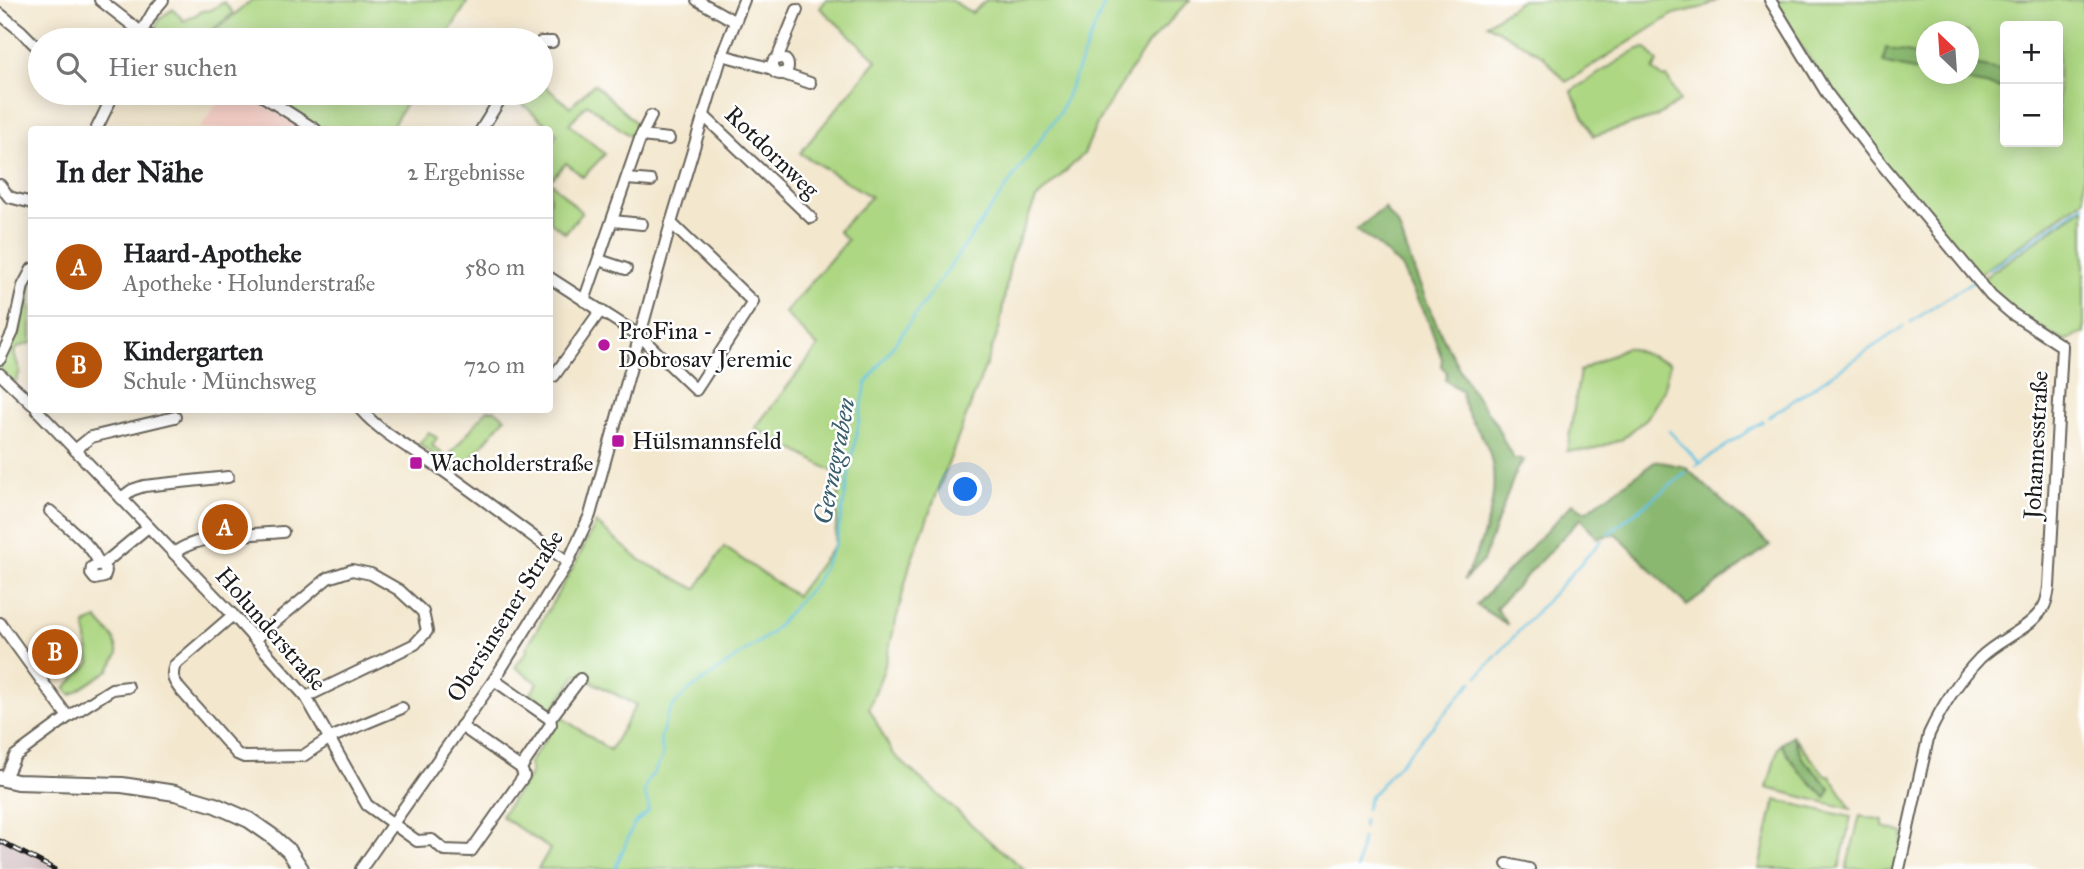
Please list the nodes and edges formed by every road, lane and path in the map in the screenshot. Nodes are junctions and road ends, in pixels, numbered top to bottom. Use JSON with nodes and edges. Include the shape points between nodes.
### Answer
{"nodes":[{"id":1,"x":163,"y":0,"type":"edge"},
{"id":2,"x":697,"y":0,"type":"edge"},
{"id":3,"x":744,"y":0,"type":"edge"},
{"id":4,"x":1770,"y":0,"type":"edge"},
{"id":5,"x":103,"y":1,"type":"edge"},
{"id":6,"x":797,"y":10,"type":"dead end"},
{"id":7,"x":0,"y":14,"type":"edge"},
{"id":8,"x":734,"y":21,"type":"junction"},
{"id":9,"x":131,"y":28,"type":"edge"},
{"id":10,"x":144,"y":28,"type":"edge"},
{"id":11,"x":28,"y":38,"type":"edge"},
{"id":12,"x":722,"y":55,"type":"junction"},
{"id":13,"x":777,"y":67,"type":"junction"},
{"id":14,"x":810,"y":83,"type":"dead end"},
{"id":15,"x":108,"y":105,"type":"edge"},
{"id":16,"x":277,"y":105,"type":"edge"},
{"id":17,"x":497,"y":105,"type":"edge"},
{"id":18,"x":651,"y":116,"type":"dead end"},
{"id":19,"x":704,"y":116,"type":"junction"},
{"id":20,"x":98,"y":126,"type":"edge"},
{"id":21,"x":310,"y":126,"type":"edge"},
{"id":22,"x":483,"y":126,"type":"edge"},
{"id":23,"x":641,"y":136,"type":"junction"},
{"id":24,"x":669,"y":139,"type":"dead end"},
{"id":25,"x":627,"y":179,"type":"junction"},
{"id":26,"x":651,"y":181,"type":"dead end"},
{"id":27,"x":0,"y":185,"type":"edge"},
{"id":28,"x":28,"y":203,"type":"edge"},
{"id":29,"x":811,"y":218,"type":"dead end"},
{"id":30,"x":612,"y":221,"type":"junction"},
{"id":31,"x":671,"y":223,"type":"junction"},
{"id":32,"x":642,"y":224,"type":"dead end"},
{"id":33,"x":599,"y":260,"type":"junction"},
{"id":34,"x":625,"y":269,"type":"dead end"},
{"id":35,"x":28,"y":277,"type":"edge"},
{"id":36,"x":553,"y":282,"type":"edge"},
{"id":37,"x":584,"y":301,"type":"junction"},
{"id":38,"x":601,"y":310,"type":"junction"},
{"id":39,"x":0,"y":328,"type":"edge"},
{"id":40,"x":13,"y":332,"type":"junction"},
{"id":41,"x":640,"y":336,"type":"junction"},
{"id":42,"x":0,"y":359,"type":"edge"},
{"id":43,"x":0,"y":374,"type":"edge"},
{"id":44,"x":554,"y":376,"type":"dead end"},
{"id":45,"x":28,"y":399,"type":"edge"},
{"id":46,"x":41,"y":413,"type":"edge"},
{"id":47,"x":364,"y":413,"type":"edge"},
{"id":48,"x":175,"y":417,"type":"dead end"},
{"id":49,"x":75,"y":450,"type":"junction"},
{"id":50,"x":228,"y":477,"type":"dead end"},
{"id":51,"x":121,"y":498,"type":"junction"},
{"id":52,"x":50,"y":511,"type":"dead end"},
{"id":53,"x":148,"y":527,"type":"junction"},
{"id":54,"x":283,"y":532,"type":"dead end"},
{"id":55,"x":174,"y":553,"type":"junction"},
{"id":56,"x":568,"y":562,"type":"junction"},
{"id":57,"x":233,"y":615,"type":"junction"},
{"id":58,"x":0,"y":623,"type":"edge"},
{"id":59,"x":255,"y":639,"type":"junction"},
{"id":60,"x":580,"y":679,"type":"dead end"},
{"id":61,"x":494,"y":680,"type":"junction"},
{"id":62,"x":128,"y":687,"type":"dead end"},
{"id":63,"x":306,"y":697,"type":"junction"},
{"id":64,"x":402,"y":708,"type":"dead end"},
{"id":65,"x":68,"y":717,"type":"junction"},
{"id":66,"x":550,"y":719,"type":"junction"},
{"id":67,"x":461,"y":726,"type":"junction"},
{"id":68,"x":330,"y":738,"type":"junction"},
{"id":69,"x":521,"y":768,"type":"junction"},
{"id":70,"x":2,"y":779,"type":"edge"},
{"id":71,"x":393,"y":824,"type":"junction"},
{"id":72,"x":1507,"y":864,"type":"dead end"},
{"id":73,"x":301,"y":869,"type":"edge"},
{"id":74,"x":362,"y":869,"type":"edge"},
{"id":75,"x":1530,"y":869,"type":"edge"},
{"id":76,"x":1899,"y":869,"type":"edge"}],
"edges":[{"from":1,"to":10,"type":"street"},
{"from":2,"to":8,"type":"street"},
{"from":3,"to":8,"type":"street","name":"Obersinsener Straße"},
{"from":4,"to":76,"type":"street","name":"Johannesstraße","via":[[1825,91],[1991,296],[2063,346],[2045,606],[2031,622],[1981,657],[1937,718],[1929,734]]},
{"from":5,"to":9,"type":"street"},
{"from":6,"to":13,"type":"street"},
{"from":7,"to":11,"type":"street"},
{"from":8,"to":12,"type":"street","name":"Obersinsener Straße"},
{"from":12,"to":13,"type":"street"},
{"from":12,"to":19,"type":"street","name":"Obersinsener Straße"},
{"from":13,"to":14,"type":"street"},
{"from":15,"to":20,"type":"street"},
{"from":16,"to":21,"type":"street"},
{"from":17,"to":22,"type":"street"},
{"from":18,"to":23,"type":"street"},
{"from":19,"to":29,"type":"street","name":"Rotdornweg"},
{"from":19,"to":31,"type":"street","name":"Obersinsener Straße"},
{"from":23,"to":24,"type":"street"},
{"from":23,"to":25,"type":"street"},
{"from":25,"to":26,"type":"street"},
{"from":25,"to":30,"type":"street"},
{"from":27,"to":28,"type":"street","via":[[9,197]]},
{"from":30,"to":32,"type":"street"},
{"from":30,"to":33,"type":"street"},
{"from":31,"to":41,"type":"street","name":"Obersinsener Straße"},
{"from":31,"to":41,"type":"street","via":[[753,302],[696,390]]},
{"from":33,"to":34,"type":"street"},
{"from":33,"to":37,"type":"street"},
{"from":35,"to":40,"type":"street"},
{"from":36,"to":37,"type":"street"},
{"from":37,"to":38,"type":"street"},
{"from":38,"to":41,"type":"street"},
{"from":38,"to":44,"type":"street"},
{"from":39,"to":40,"type":"street"},
{"from":40,"to":42,"type":"street"},
{"from":41,"to":56,"type":"street","name":"Obersinsener Straße","via":[[590,515]]},
{"from":43,"to":45,"type":"street","name":"Holunderstraße"},
{"from":46,"to":49,"type":"street","name":"Holunderstraße"},
{"from":47,"to":56,"type":"street"},
{"from":48,"to":49,"type":"street","via":[[91,437]]},
{"from":49,"to":51,"type":"street","name":"Holunderstraße"},
{"from":50,"to":51,"type":"street","via":[[144,486]]},
{"from":51,"to":53,"type":"street","name":"Holunderstraße"},
{"from":52,"to":53,"type":"street","via":[[90,549],[100,565]]},
{"from":53,"to":55,"type":"street","name":"Holunderstraße"},
{"from":54,"to":55,"type":"street","name":"Holunderstraße","via":[[219,538],[185,545]]},
{"from":55,"to":57,"type":"street","name":"Holunderstraße"},
{"from":56,"to":61,"type":"street","name":"Obersinsener Straße"},
{"from":57,"to":59,"type":"street","name":"Holunderstraße"},
{"from":57,"to":68,"type":"street","via":[[176,665],[172,672],[179,688],[244,757],[303,756]]},
{"from":58,"to":65,"type":"street"},
{"from":59,"to":63,"type":"street","name":"Holunderstraße"},
{"from":59,"to":63,"type":"street","via":[[328,578],[352,570],[371,574],[399,590],[423,612],[427,631],[415,644]]},
{"from":60,"to":66,"type":"street"},
{"from":61,"to":66,"type":"street"},
{"from":61,"to":67,"type":"street","name":"Obersinsener Straße"},
{"from":62,"to":65,"type":"street","via":[[112,689]]},
{"from":63,"to":68,"type":"street","name":"Holunderstraße"},
{"from":64,"to":68,"type":"street"},
{"from":65,"to":70,"type":"street","via":[[15,756]]},
{"from":66,"to":69,"type":"street"},
{"from":67,"to":69,"type":"street"},
{"from":67,"to":71,"type":"street","name":"Obersinsener Straße"},
{"from":68,"to":71,"type":"street","name":"Holunderstraße","via":[[367,805]]},
{"from":69,"to":71,"type":"street","name":"Holunderstraße","via":[[524,776],[471,852],[444,850],[432,840],[417,841]]},
{"from":70,"to":73,"type":"main road","via":[[122,785],[215,805],[272,835]]},
{"from":71,"to":74,"type":"street","name":"Obersinsener Straße"},
{"from":72,"to":75,"type":"street"}]}
